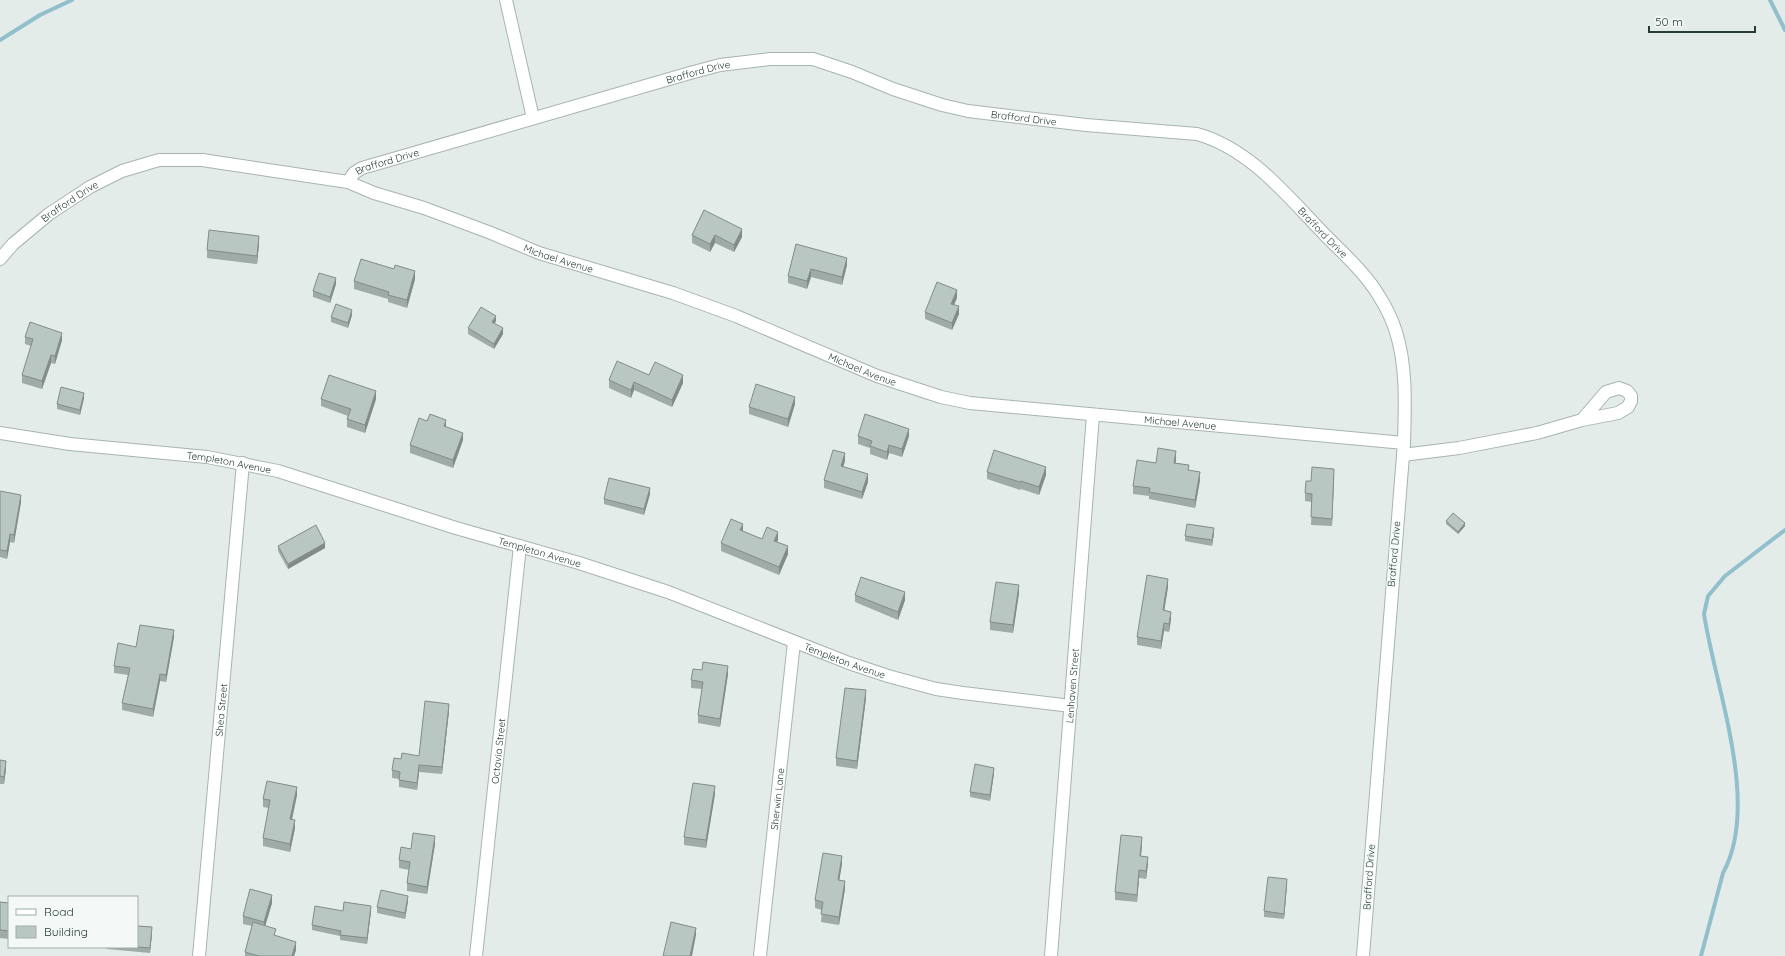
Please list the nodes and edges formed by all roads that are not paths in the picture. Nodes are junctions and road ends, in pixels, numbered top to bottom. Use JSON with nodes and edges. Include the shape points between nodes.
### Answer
{"nodes":[{"id":1,"x":506,"y":0,"type":"edge"},
{"id":2,"x":533,"y":118,"type":"junction"},
{"id":3,"x":348,"y":182,"type":"junction"},
{"id":4,"x":0,"y":259,"type":"edge"},
{"id":5,"x":1093,"y":415,"type":"junction"},
{"id":6,"x":1582,"y":420,"type":"dead end"},
{"id":7,"x":0,"y":434,"type":"edge"},
{"id":8,"x":1403,"y":449,"type":"junction"},
{"id":9,"x":243,"y":463,"type":"junction"},
{"id":10,"x":520,"y":546,"type":"junction"},
{"id":11,"x":794,"y":642,"type":"junction"},
{"id":12,"x":1071,"y":706,"type":"junction"},
{"id":13,"x":199,"y":956,"type":"edge"},
{"id":14,"x":476,"y":956,"type":"edge"},
{"id":15,"x":760,"y":956,"type":"edge"},
{"id":16,"x":1051,"y":956,"type":"edge"},
{"id":17,"x":1363,"y":956,"type":"edge"}],
"edges":[{"from":1,"to":2,"type":"street"},
{"from":2,"to":3,"type":"street","name":"Brafford Drive","via":[[362,168],[354,173]]},
{"from":2,"to":8,"type":"street","name":"Brafford Drive","via":[[720,66],[770,59],[812,59],[893,89],[968,111],[1086,125],[1197,134],[1210,138],[1246,158],[1270,179],[1358,269],[1379,295],[1396,332],[1401,352],[1406,396]]},
{"from":3,"to":4,"type":"street","name":"Brafford Drive","via":[[202,160],[159,160],[122,172],[90,187],[48,214],[13,244]]},
{"from":3,"to":5,"type":"street","name":"Michael Avenue","via":[[540,253],[673,293],[729,313],[877,376],[941,397],[970,403]]},
{"from":5,"to":8,"type":"street","name":"Michael Avenue"},
{"from":5,"to":12,"type":"street","name":"Lenhaven Street"},
{"from":6,"to":8,"type":"street","name":"Michael Avenue","via":[[1537,433],[1459,448]]},
{"from":7,"to":9,"type":"street","name":"Templeton Avenue"},
{"from":8,"to":17,"type":"street","name":"Brafford Drive"},
{"from":9,"to":10,"type":"street","name":"Templeton Avenue","via":[[278,471]]},
{"from":9,"to":13,"type":"street","name":"Shea Street"},
{"from":10,"to":11,"type":"street","name":"Templeton Avenue","via":[[668,592]]},
{"from":10,"to":14,"type":"street","name":"Octavia Street"},
{"from":11,"to":12,"type":"street","name":"Templeton Avenue","via":[[849,663],[936,689]]},
{"from":11,"to":15,"type":"street","name":"Sherwin Lane"},
{"from":12,"to":16,"type":"street","name":"Lenhaven Street"}]}
